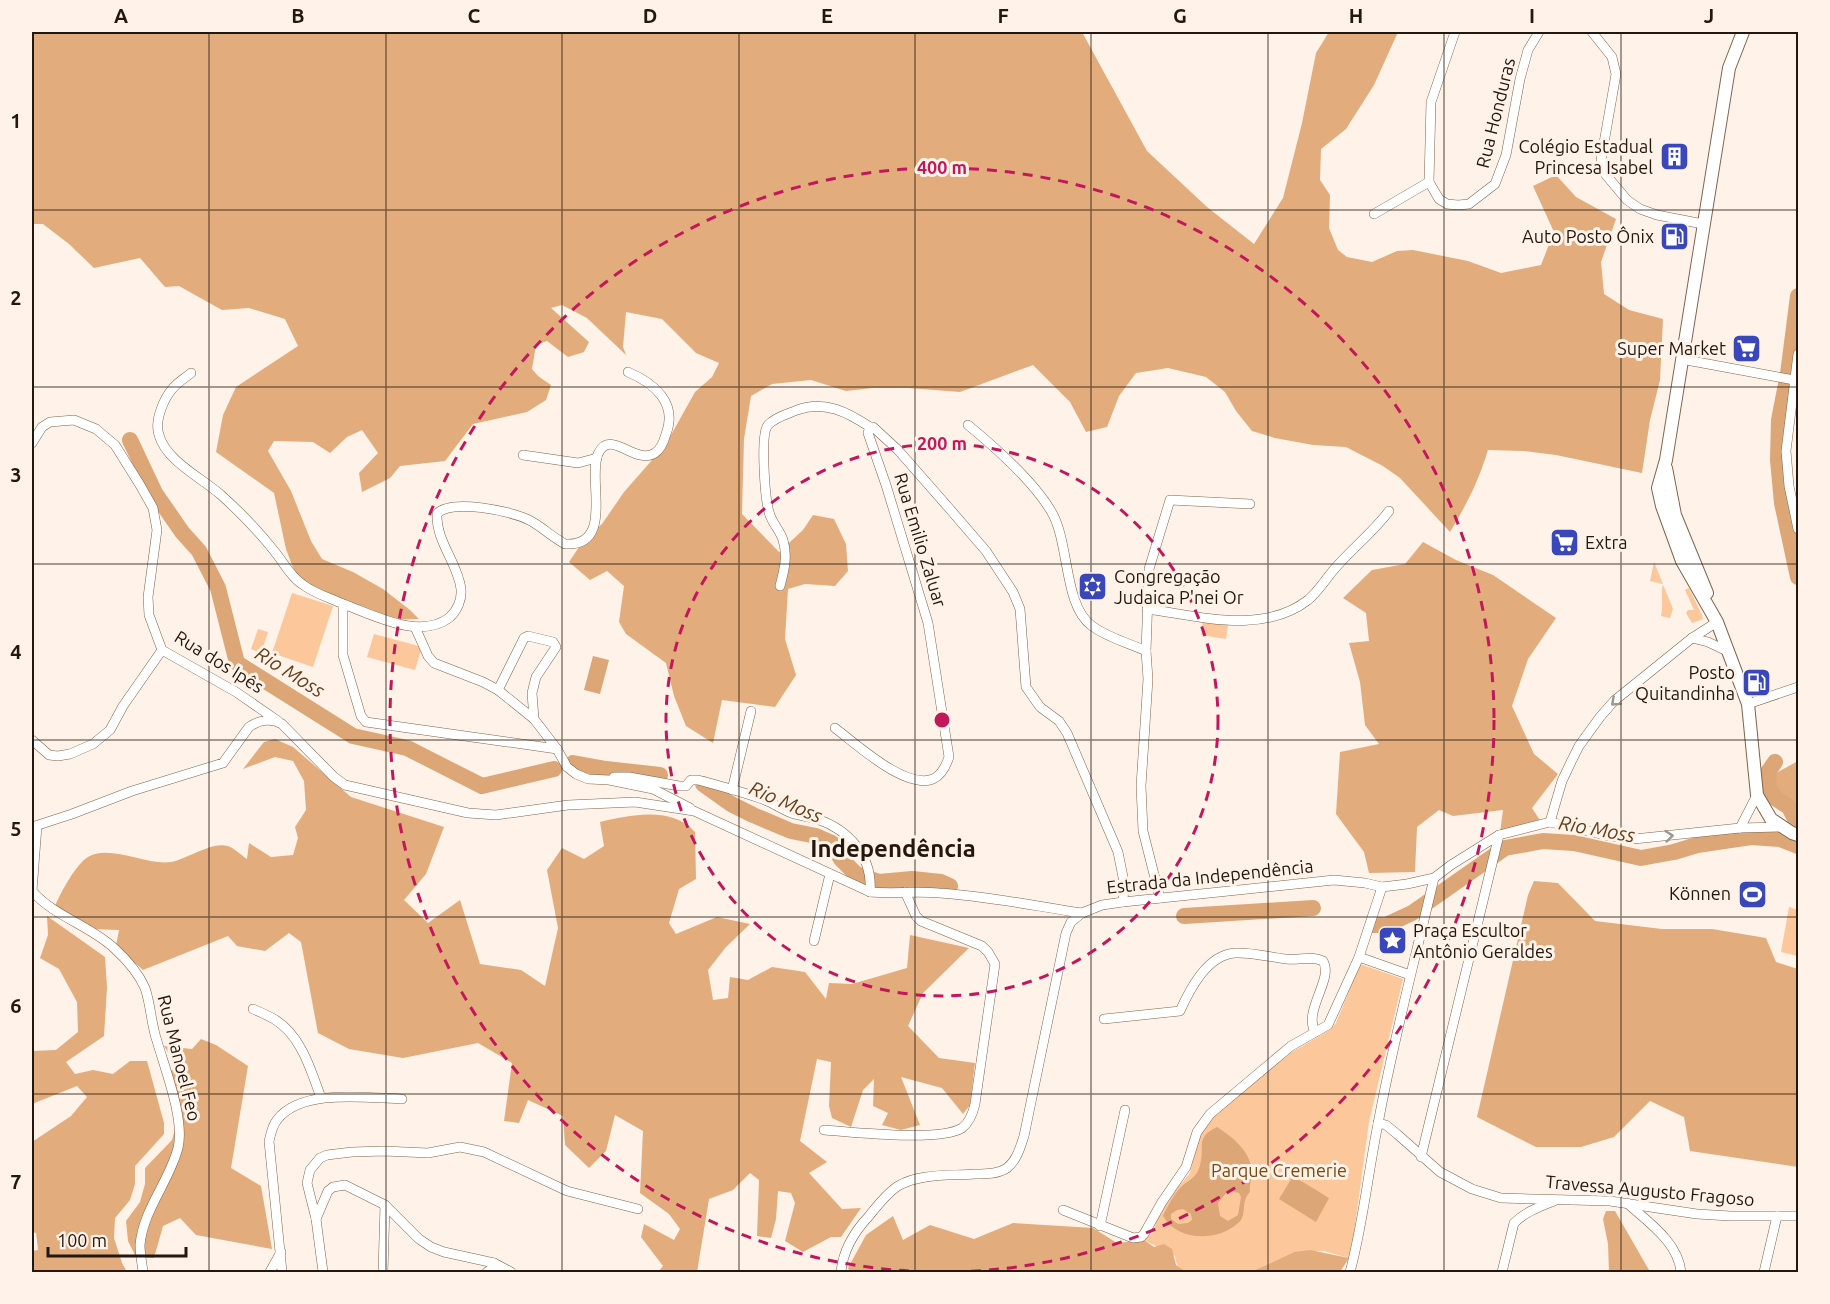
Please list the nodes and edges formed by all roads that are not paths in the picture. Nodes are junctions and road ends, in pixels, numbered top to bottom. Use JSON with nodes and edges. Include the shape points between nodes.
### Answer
{"nodes":[{"id":1,"x":1455,"y":32,"type":"edge"},
{"id":2,"x":1539,"y":32,"type":"edge"},
{"id":3,"x":1592,"y":32,"type":"edge"},
{"id":4,"x":1743,"y":32,"type":"edge"},
{"id":5,"x":1429,"y":182,"type":"junction"},
{"id":6,"x":1374,"y":214,"type":"dead end"},
{"id":7,"x":1703,"y":224,"type":"junction"},
{"id":8,"x":1798,"y":354,"type":"edge"},
{"id":9,"x":1681,"y":359,"type":"junction"},
{"id":10,"x":628,"y":372,"type":"dead end"},
{"id":11,"x":191,"y":373,"type":"dead end"},
{"id":12,"x":1794,"y":380,"type":"junction"},
{"id":13,"x":968,"y":425,"type":"dead end"},
{"id":14,"x":870,"y":427,"type":"junction"},
{"id":15,"x":32,"y":443,"type":"edge"},
{"id":16,"x":523,"y":455,"type":"dead end"},
{"id":17,"x":597,"y":458,"type":"junction"},
{"id":18,"x":1666,"y":460,"type":"junction"},
{"id":19,"x":1250,"y":504,"type":"dead end"},
{"id":20,"x":1389,"y":511,"type":"dead end"},
{"id":21,"x":1798,"y":529,"type":"edge"},
{"id":22,"x":780,"y":586,"type":"dead end"},
{"id":23,"x":343,"y":604,"type":"junction"},
{"id":24,"x":1147,"y":609,"type":"junction"},
{"id":25,"x":1715,"y":619,"type":"junction"},
{"id":26,"x":415,"y":627,"type":"junction"},
{"id":27,"x":1692,"y":638,"type":"junction"},
{"id":28,"x":162,"y":651,"type":"junction"},
{"id":29,"x":1146,"y":651,"type":"junction"},
{"id":30,"x":1729,"y":652,"type":"junction"},
{"id":31,"x":1798,"y":687,"type":"edge"},
{"id":32,"x":498,"y":690,"type":"junction"},
{"id":33,"x":1748,"y":704,"type":"junction"},
{"id":34,"x":751,"y":711,"type":"dead end"},
{"id":35,"x":534,"y":719,"type":"junction"},
{"id":36,"x":282,"y":724,"type":"junction"},
{"id":37,"x":835,"y":728,"type":"dead end"},
{"id":38,"x":32,"y":740,"type":"edge"},
{"id":39,"x":557,"y":749,"type":"junction"},
{"id":40,"x":609,"y":780,"type":"junction"},
{"id":41,"x":732,"y":790,"type":"junction"},
{"id":42,"x":1757,"y":795,"type":"junction"},
{"id":43,"x":694,"y":811,"type":"junction"},
{"id":44,"x":1550,"y":822,"type":"junction"},
{"id":45,"x":34,"y":826,"type":"edge"},
{"id":46,"x":1781,"y":827,"type":"junction"},
{"id":47,"x":1740,"y":828,"type":"junction"},
{"id":48,"x":1499,"y":835,"type":"junction"},
{"id":49,"x":1798,"y":835,"type":"edge"},
{"id":50,"x":830,"y":874,"type":"junction"},
{"id":51,"x":1434,"y":878,"type":"junction"},
{"id":52,"x":1382,"y":887,"type":"junction"},
{"id":53,"x":870,"y":892,"type":"junction"},
{"id":54,"x":905,"y":892,"type":"junction"},
{"id":55,"x":1160,"y":898,"type":"junction"},
{"id":56,"x":35,"y":901,"type":"edge"},
{"id":57,"x":1123,"y":902,"type":"junction"},
{"id":58,"x":1082,"y":913,"type":"junction"},
{"id":59,"x":814,"y":941,"type":"dead end"},
{"id":60,"x":1359,"y":957,"type":"junction"},
{"id":61,"x":1410,"y":975,"type":"junction"},
{"id":62,"x":253,"y":1009,"type":"dead end"},
{"id":63,"x":1104,"y":1019,"type":"dead end"},
{"id":64,"x":1315,"y":1032,"type":"junction"},
{"id":65,"x":321,"y":1098,"type":"junction"},
{"id":66,"x":402,"y":1099,"type":"dead end"},
{"id":67,"x":1125,"y":1110,"type":"dead end"},
{"id":68,"x":1378,"y":1123,"type":"junction"},
{"id":69,"x":824,"y":1130,"type":"dead end"},
{"id":70,"x":1421,"y":1157,"type":"junction"},
{"id":71,"x":1559,"y":1199,"type":"junction"},
{"id":72,"x":1627,"y":1203,"type":"junction"},
{"id":73,"x":385,"y":1204,"type":"junction"},
{"id":74,"x":638,"y":1209,"type":"dead end"},
{"id":75,"x":1064,"y":1210,"type":"dead end"},
{"id":76,"x":1777,"y":1216,"type":"junction"},
{"id":77,"x":1798,"y":1216,"type":"edge"},
{"id":78,"x":316,"y":1219,"type":"junction"},
{"id":79,"x":1100,"y":1226,"type":"junction"},
{"id":80,"x":281,"y":1252,"type":"junction"},
{"id":81,"x":494,"y":1263,"type":"junction"},
{"id":82,"x":143,"y":1272,"type":"edge"},
{"id":83,"x":270,"y":1272,"type":"edge"},
{"id":84,"x":282,"y":1272,"type":"edge"},
{"id":85,"x":323,"y":1272,"type":"edge"},
{"id":86,"x":383,"y":1272,"type":"edge"},
{"id":87,"x":487,"y":1272,"type":"edge"},
{"id":88,"x":512,"y":1272,"type":"edge"},
{"id":89,"x":841,"y":1272,"type":"edge"},
{"id":90,"x":1350,"y":1272,"type":"edge"},
{"id":91,"x":1502,"y":1272,"type":"edge"},
{"id":92,"x":1681,"y":1272,"type":"edge"},
{"id":93,"x":1764,"y":1272,"type":"edge"}],
"edges":[{"from":1,"to":5,"type":"street","via":[[1431,102]]},
{"from":2,"to":5,"type":"street","name":"Rua Honduras","via":[[1528,50],[1506,155],[1495,184],[1469,204],[1458,205],[1439,199]]},
{"from":3,"to":7,"type":"street","via":[[1612,57],[1616,74],[1602,160],[1606,175],[1640,209]]},
{"from":4,"to":7,"type":"main road","via":[[1729,68]]},
{"from":5,"to":6,"type":"street"},
{"from":7,"to":9,"type":"main road"},
{"from":8,"to":12,"type":"street"},
{"from":9,"to":12,"type":"street"},
{"from":9,"to":18,"type":"main road"},
{"from":10,"to":17,"type":"street","via":[[657,389],[668,404],[670,425],[656,452],[638,456],[607,444]]},
{"from":11,"to":23,"type":"street","via":[[173,387],[163,404],[159,435],[168,450],[221,495],[275,552],[290,574],[303,585]]},
{"from":12,"to":21,"type":"street","via":[[1786,451]]},
{"from":13,"to":29,"type":"street","via":[[1039,494],[1052,512],[1082,616],[1104,634]]},
{"from":14,"to":22,"type":"street","via":[[842,410],[815,407],[790,413],[768,425],[764,434],[765,484],[769,513],[783,540],[786,562]]},
{"from":14,"to":37,"type":"street","name":"Rua Emilio Zaluar","via":[[867,433],[928,623],[949,757],[944,770],[933,779],[904,777]]},
{"from":14,"to":57,"type":"street","name":"Rua Emilio Zaluar","via":[[898,450],[948,507],[986,551],[1013,592],[1020,609],[1026,687],[1067,733],[1118,852]]},
{"from":15,"to":28,"type":"street","name":"Rua dos Ipês","via":[[42,427],[74,420],[96,429],[115,445],[153,508],[156,530],[149,615]]},
{"from":16,"to":17,"type":"street","via":[[578,462]]},
{"from":17,"to":26,"type":"street","via":[[597,518],[580,542],[565,544],[517,515],[472,506],[440,510],[440,536],[461,589],[459,605],[441,624]]},
{"from":18,"to":25,"type":"main road","via":[[1675,515]]},
{"from":18,"to":25,"type":"main road","via":[[1658,488],[1662,506],[1682,561]]},
{"from":19,"to":24,"type":"street","via":[[1170,500],[1149,569]]},
{"from":20,"to":24,"type":"street","via":[[1310,598],[1288,613],[1256,621]]},
{"from":23,"to":26,"type":"street"},
{"from":23,"to":39,"type":"street","via":[[343,655],[361,717],[366,722]]},
{"from":24,"to":29,"type":"street"},
{"from":25,"to":27,"type":"street"},
{"from":25,"to":30,"type":"main road"},
{"from":26,"to":32,"type":"street","via":[[434,663]]},
{"from":27,"to":30,"type":"street"},
{"from":27,"to":44,"type":"street","one_way":true,"via":[[1614,701],[1600,717],[1571,762]]},
{"from":28,"to":36,"type":"street","name":"Rua dos Ipês","via":[[236,692]]},
{"from":28,"to":38,"type":"street","via":[[110,730],[93,744],[58,756],[49,755]]},
{"from":29,"to":55,"type":"street","via":[[1149,679],[1141,808]]},
{"from":30,"to":33,"type":"main road"},
{"from":31,"to":33,"type":"street"},
{"from":32,"to":35,"type":"street"},
{"from":32,"to":35,"type":"street","via":[[524,638],[554,642],[556,647],[536,677],[532,693]]},
{"from":33,"to":42,"type":"main road"},
{"from":34,"to":41,"type":"street"},
{"from":35,"to":39,"type":"street"},
{"from":36,"to":43,"type":"street","name":"Rua dos Ipês","via":[[345,785],[468,813],[496,815],[635,802]]},
{"from":36,"to":45,"type":"street","via":[[273,719],[254,723],[223,764]]},
{"from":39,"to":40,"type":"street","via":[[576,774]]},
{"from":40,"to":41,"type":"street","via":[[616,776],[686,786],[691,780],[698,780]]},
{"from":40,"to":43,"type":"street","via":[[653,789]]},
{"from":41,"to":53,"type":"street","via":[[832,825],[863,856],[871,876]]},
{"from":42,"to":46,"type":"main road","via":[[1771,819]]},
{"from":42,"to":47,"type":"street"},
{"from":43,"to":50,"type":"street"},
{"from":44,"to":47,"type":"street","name":"Estrada da Independência","one_way":true,"via":[[1634,839]]},
{"from":44,"to":48,"type":"street","name":"Estrada da Independência"},
{"from":45,"to":56,"type":"street","name":"Rua Manoel Feo"},
{"from":46,"to":47,"type":"street","name":"Estrada da Independência"},
{"from":46,"to":49,"type":"main road"},
{"from":48,"to":51,"type":"street","name":"Estrada da Independência"},
{"from":48,"to":70,"type":"street"},
{"from":50,"to":53,"type":"street"},
{"from":50,"to":59,"type":"street"},
{"from":51,"to":52,"type":"street","name":"Estrada da Independência"},
{"from":51,"to":61,"type":"street"},
{"from":52,"to":55,"type":"street","name":"Estrada da Independência","via":[[1334,880]]},
{"from":52,"to":60,"type":"street"},
{"from":53,"to":54,"type":"street"},
{"from":54,"to":58,"type":"street","via":[[940,893]]},
{"from":54,"to":69,"type":"street","via":[[921,921],[982,946],[995,964],[972,1116],[960,1129],[934,1135]]},
{"from":55,"to":57,"type":"street","name":"Estrada da Independência"},
{"from":56,"to":82,"type":"street","name":"Rua Manoel Feo","via":[[112,946],[144,986],[152,1013],[180,1130],[174,1163],[145,1221],[140,1252]]},
{"from":57,"to":58,"type":"street","name":"Estrada da Independência"},
{"from":58,"to":89,"type":"street","via":[[1071,922],[1060,954],[1024,1136],[1013,1161],[1005,1169],[990,1173],[913,1180],[898,1187],[850,1240]]},
{"from":60,"to":61,"type":"street"},
{"from":60,"to":64,"type":"street","via":[[1332,1019]]},
{"from":61,"to":68,"type":"street"},
{"from":62,"to":65,"type":"street","via":[[275,1019],[295,1040]]},
{"from":63,"to":64,"type":"street","via":[[1180,1011],[1199,976],[1217,959],[1233,953],[1290,960],[1315,957],[1323,960],[1326,969],[1312,1019]]},
{"from":64,"to":79,"type":"street","via":[[1291,1046],[1210,1114],[1197,1132],[1186,1167],[1141,1237],[1132,1238]]},
{"from":65,"to":66,"type":"street"},
{"from":65,"to":80,"type":"street","via":[[303,1102],[280,1115],[271,1131],[270,1159]]},
{"from":67,"to":79,"type":"street"},
{"from":68,"to":70,"type":"street","name":"Travessa Augusto Fragoso","via":[[1386,1125]]},
{"from":68,"to":90,"type":"street"},
{"from":70,"to":71,"type":"street","name":"Travessa Augusto Fragoso","via":[[1456,1182],[1501,1198]]},
{"from":71,"to":72,"type":"street","name":"Travessa Augusto Fragoso"},
{"from":71,"to":91,"type":"street","via":[[1514,1223]]},
{"from":72,"to":76,"type":"street","name":"Travessa Augusto Fragoso","via":[[1697,1214]]},
{"from":72,"to":92,"type":"street","via":[[1673,1248]]},
{"from":73,"to":78,"type":"street","via":[[353,1188],[337,1186],[328,1191]]},
{"from":73,"to":81,"type":"street","via":[[431,1247]]},
{"from":73,"to":86,"type":"street"},
{"from":74,"to":78,"type":"street","via":[[567,1191],[484,1152],[460,1147],[428,1153],[352,1152],[320,1158],[310,1170],[307,1183]]},
{"from":75,"to":79,"type":"street"},
{"from":76,"to":77,"type":"street","name":"Travessa Augusto Fragoso"},
{"from":76,"to":93,"type":"street"},
{"from":78,"to":85,"type":"street"},
{"from":80,"to":83,"type":"street"},
{"from":80,"to":84,"type":"street"},
{"from":81,"to":87,"type":"street"},
{"from":81,"to":88,"type":"street"}]}
